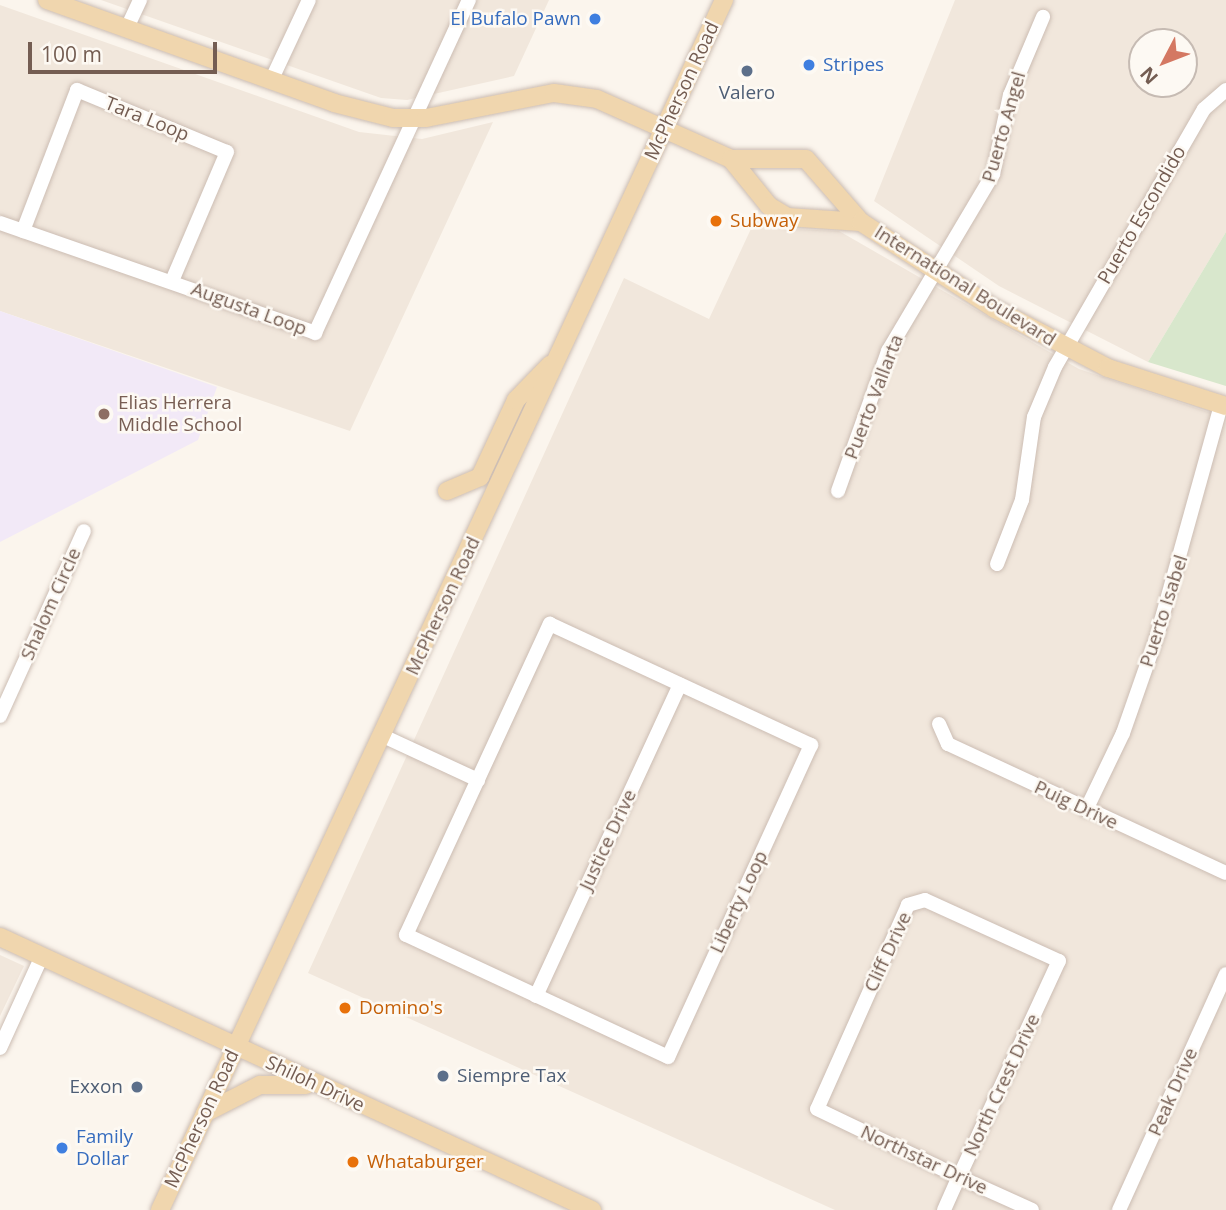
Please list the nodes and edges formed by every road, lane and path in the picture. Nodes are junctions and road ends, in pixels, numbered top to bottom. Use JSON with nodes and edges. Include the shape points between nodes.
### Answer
{"nodes":[{"id":1,"x":47,"y":0,"type":"edge"},
{"id":2,"x":140,"y":0,"type":"edge"},
{"id":3,"x":309,"y":0,"type":"edge"},
{"id":4,"x":469,"y":0,"type":"edge"},
{"id":5,"x":724,"y":0,"type":"edge"},
{"id":6,"x":1043,"y":17,"type":"dead end"},
{"id":7,"x":127,"y":27,"type":"junction"},
{"id":8,"x":271,"y":81,"type":"junction"},
{"id":9,"x":1226,"y":90,"type":"edge"},
{"id":10,"x":412,"y":119,"type":"junction"},
{"id":11,"x":666,"y":126,"type":"junction"},
{"id":12,"x":731,"y":159,"type":"junction"},
{"id":13,"x":861,"y":222,"type":"junction"},
{"id":14,"x":0,"y":223,"type":"edge"},
{"id":15,"x":23,"y":231,"type":"junction"},
{"id":16,"x":935,"y":268,"type":"junction"},
{"id":17,"x":172,"y":281,"type":"junction"},
{"id":18,"x":1065,"y":347,"type":"junction"},
{"id":19,"x":558,"y":358,"type":"junction"},
{"id":20,"x":1223,"y":406,"type":"edge"},
{"id":21,"x":838,"y":491,"type":"dead end"},
{"id":22,"x":447,"y":492,"type":"dead end"},
{"id":23,"x":84,"y":531,"type":"dead end"},
{"id":24,"x":997,"y":565,"type":"dead end"},
{"id":25,"x":680,"y":685,"type":"junction"},
{"id":26,"x":0,"y":716,"type":"edge"},
{"id":27,"x":939,"y":724,"type":"dead end"},
{"id":28,"x":383,"y":736,"type":"junction"},
{"id":29,"x":478,"y":780,"type":"junction"},
{"id":30,"x":1086,"y":810,"type":"junction"},
{"id":31,"x":1226,"y":873,"type":"edge"},
{"id":32,"x":0,"y":937,"type":"edge"},
{"id":33,"x":43,"y":956,"type":"junction"},
{"id":34,"x":1059,"y":961,"type":"joint"},
{"id":35,"x":1226,"y":974,"type":"edge"},
{"id":36,"x":536,"y":996,"type":"junction"},
{"id":37,"x":236,"y":1046,"type":"junction"},
{"id":38,"x":0,"y":1048,"type":"edge"},
{"id":39,"x":316,"y":1086,"type":"junction"},
{"id":40,"x":817,"y":1109,"type":"joint"},
{"id":41,"x":205,"y":1113,"type":"junction"},
{"id":42,"x":959,"y":1177,"type":"junction"},
{"id":43,"x":160,"y":1210,"type":"edge"},
{"id":44,"x":592,"y":1210,"type":"edge"},
{"id":45,"x":944,"y":1210,"type":"edge"},
{"id":46,"x":1032,"y":1210,"type":"edge"},
{"id":47,"x":1119,"y":1210,"type":"edge"}],
"edges":[{"from":1,"to":7,"type":"main road","name":"International Boulevard"},
{"from":2,"to":7,"type":"street"},
{"from":3,"to":8,"type":"street"},
{"from":4,"to":10,"type":"street"},
{"from":5,"to":11,"type":"main road","name":"McPherson Road"},
{"from":6,"to":16,"type":"street","name":"Puerto Angel","via":[[1010,95],[993,174]]},
{"from":7,"to":8,"type":"main road","name":"International Boulevard"},
{"from":8,"to":10,"type":"main road","name":"International Boulevard","via":[[366,112]]},
{"from":9,"to":18,"type":"street","name":"Puerto Escondido","via":[[1204,109]]},
{"from":10,"to":11,"type":"main road","name":"International Boulevard","via":[[554,93],[597,99]]},
{"from":10,"to":17,"type":"street","name":"Augusta Loop","via":[[314,333]]},
{"from":11,"to":12,"type":"main road","name":"International Boulevard"},
{"from":11,"to":19,"type":"main road","name":"McPherson Road"},
{"from":12,"to":13,"type":"main road","name":"International Boulevard","via":[[769,206],[786,217]]},
{"from":12,"to":13,"type":"main road","name":"International Boulevard","via":[[806,159]]},
{"from":13,"to":16,"type":"main road","name":"International Boulevard"},
{"from":14,"to":15,"type":"street","name":"Augusta Loop"},
{"from":15,"to":17,"type":"street","name":"Augusta Loop"},
{"from":15,"to":17,"type":"street","name":"Tara Loop","via":[[77,90],[227,152]]},
{"from":16,"to":18,"type":"main road","name":"International Boulevard"},
{"from":16,"to":21,"type":"street","name":"Puerto Vallarta","via":[[888,351]]},
{"from":18,"to":20,"type":"main road","name":"International Boulevard"},
{"from":18,"to":24,"type":"street","name":"Puerto Escondido","via":[[1034,417],[1022,500]]},
{"from":19,"to":22,"type":"main road","via":[[516,400],[480,477]]},
{"from":19,"to":28,"type":"main road","name":"McPherson Road"},
{"from":20,"to":30,"type":"street","name":"Puerto Isabel","via":[[1157,636],[1123,733]]},
{"from":23,"to":26,"type":"street","name":"Shalom Circle"},
{"from":25,"to":29,"type":"street","name":"Liberty Loop","via":[[550,624]]},
{"from":25,"to":36,"type":"street","name":"Justice Drive"},
{"from":25,"to":36,"type":"street","name":"Liberty Loop","via":[[811,746],[679,1032],[667,1057]]},
{"from":27,"to":30,"type":"street","name":"Puig Drive","via":[[947,744]]},
{"from":28,"to":29,"type":"street"},
{"from":28,"to":37,"type":"main road","name":"McPherson Road"},
{"from":29,"to":36,"type":"street","name":"Liberty Loop","via":[[406,935]]},
{"from":30,"to":31,"type":"street","name":"Puig Drive"},
{"from":32,"to":33,"type":"main road","name":"Shiloh Drive"},
{"from":33,"to":37,"type":"main road","name":"Shiloh Drive"},
{"from":33,"to":38,"type":"street"},
{"from":34,"to":40,"type":"street","name":"Cliff Drive","via":[[925,900],[908,905]]},
{"from":34,"to":42,"type":"street","name":"North Crest Drive"},
{"from":35,"to":47,"type":"street","name":"Peak Drive"},
{"from":37,"to":39,"type":"main road","name":"Shiloh Drive"},
{"from":37,"to":41,"type":"main road","name":"McPherson Road"},
{"from":39,"to":41,"type":"main road","via":[[260,1085]]},
{"from":39,"to":44,"type":"main road","name":"Shiloh Drive"},
{"from":40,"to":42,"type":"street","name":"Northstar Drive"},
{"from":41,"to":43,"type":"main road","name":"McPherson Road"},
{"from":42,"to":45,"type":"street","name":"North Crest Drive"},
{"from":42,"to":46,"type":"street","name":"Northstar Drive"}]}
